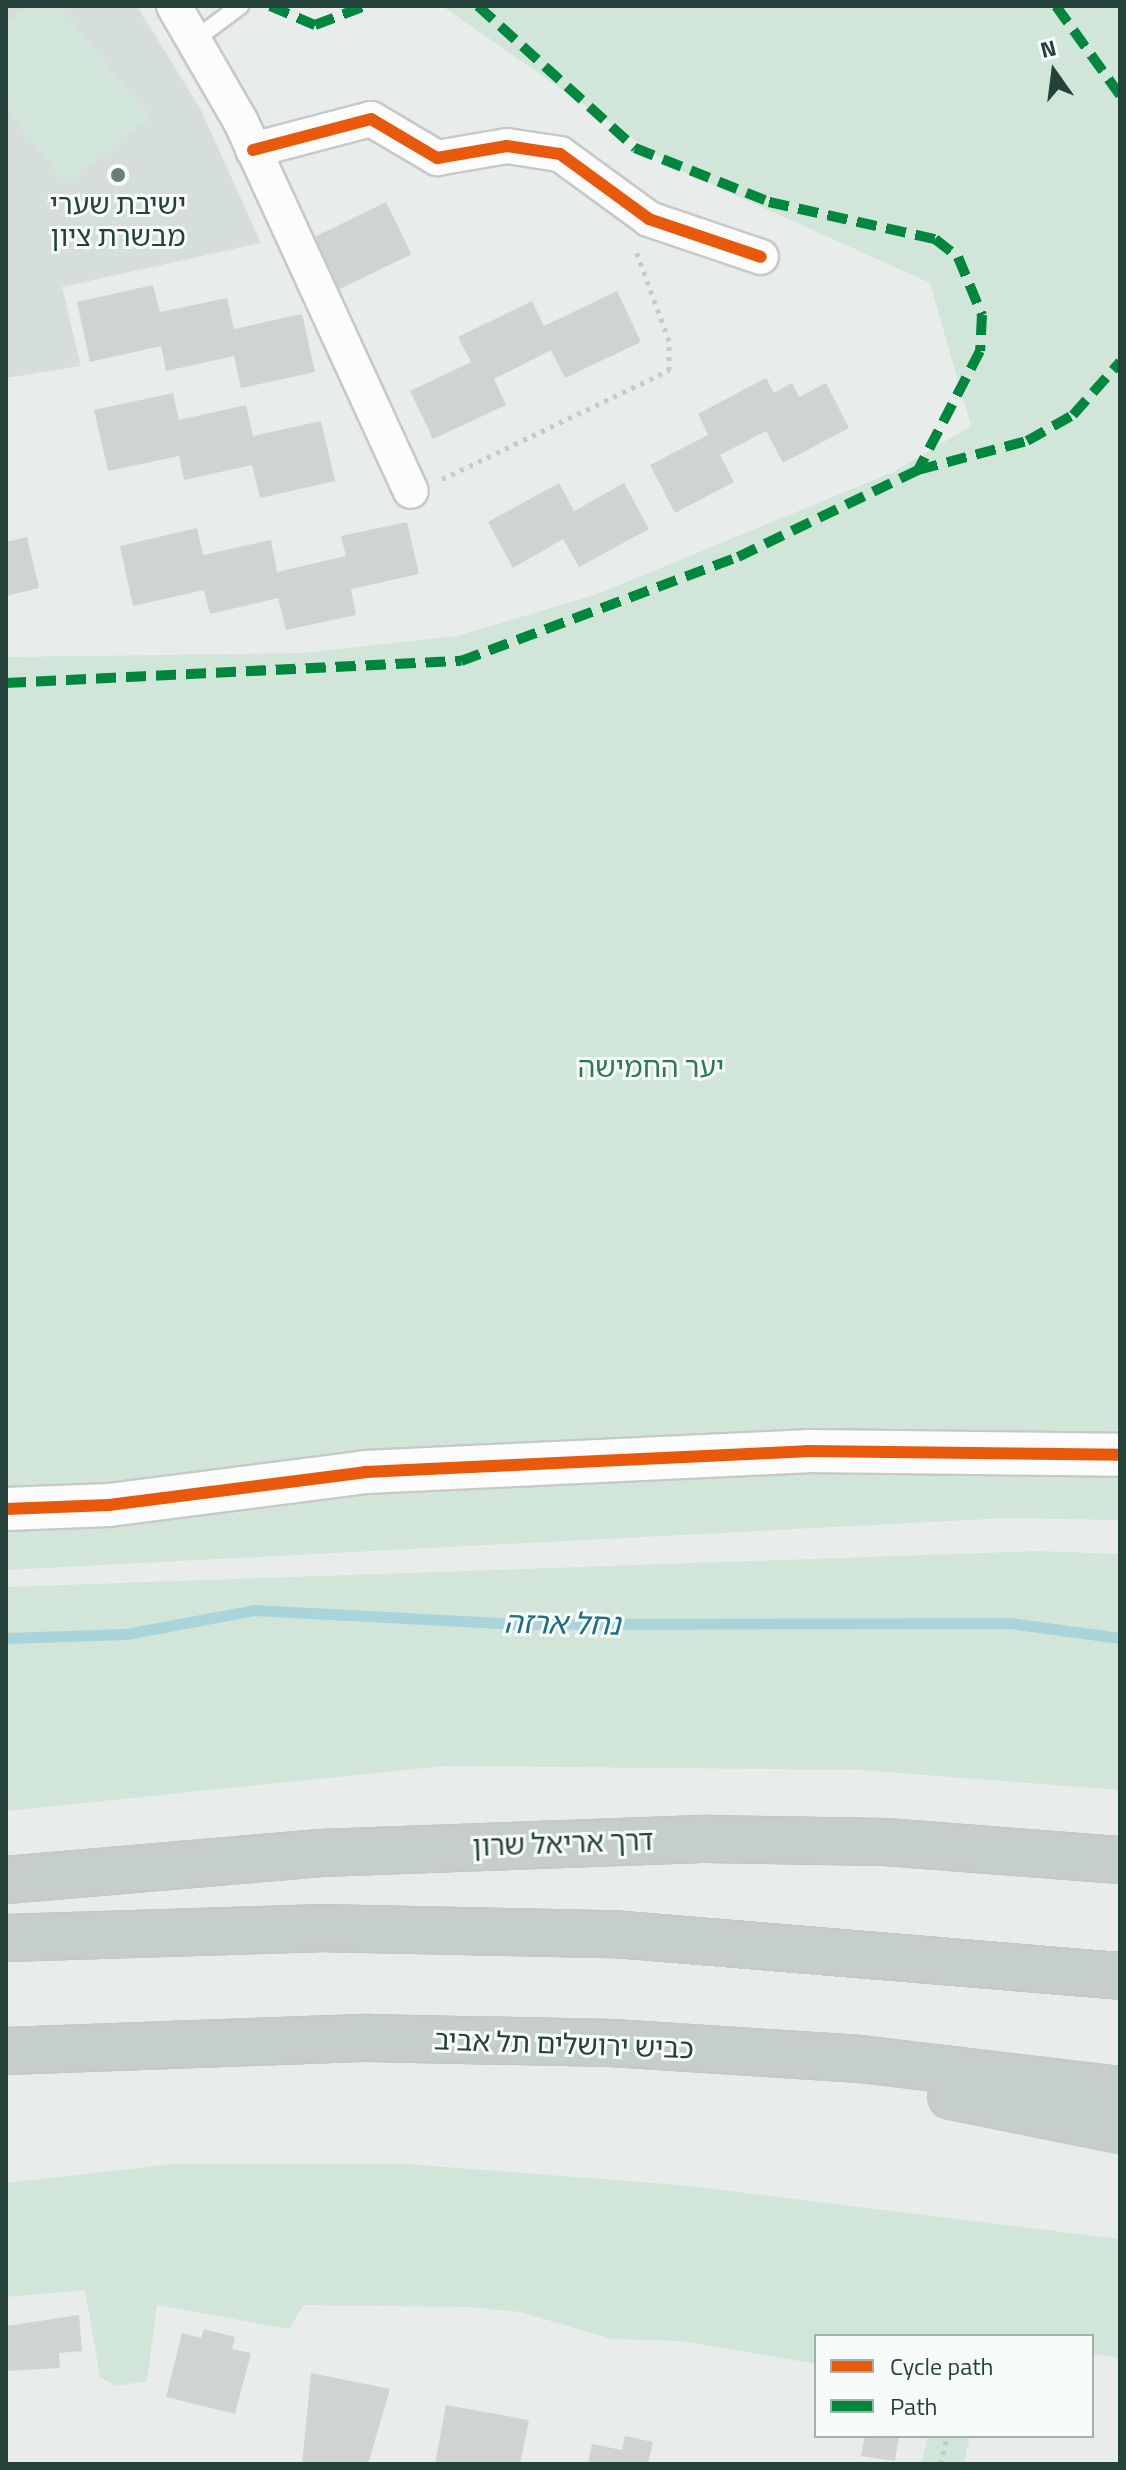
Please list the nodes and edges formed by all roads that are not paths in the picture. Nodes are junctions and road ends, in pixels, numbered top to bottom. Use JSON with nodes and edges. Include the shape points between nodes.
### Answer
{"nodes":[{"id":1,"x":174,"y":6,"type":"edge"},
{"id":2,"x":240,"y":6,"type":"edge"},
{"id":3,"x":197,"y":38,"type":"junction"},
{"id":4,"x":253,"y":150,"type":"junction"},
{"id":5,"x":761,"y":257,"type":"dead end"},
{"id":6,"x":411,"y":491,"type":"road end"},
{"id":7,"x":1120,"y":1455,"type":"edge"},
{"id":8,"x":6,"y":1509,"type":"edge"},
{"id":9,"x":1120,"y":1860,"type":"edge"},
{"id":10,"x":6,"y":1880,"type":"edge"},
{"id":11,"x":6,"y":1938,"type":"edge"},
{"id":12,"x":1120,"y":1976,"type":"edge"},
{"id":13,"x":480,"y":2040,"type":"junction"},
{"id":14,"x":6,"y":2051,"type":"edge"},
{"id":15,"x":1120,"y":2090,"type":"edge"},
{"id":16,"x":1120,"y":2130,"type":"edge"}],
"edges":[{"from":1,"to":3,"type":"street"},
{"from":2,"to":3,"type":"lane"},
{"from":3,"to":4,"type":"street"},
{"from":4,"to":5,"type":"street","via":[[371,119],[437,158],[507,146],[560,154],[635,210]]},
{"from":4,"to":6,"type":"street"},
{"from":7,"to":8,"type":"street","via":[[807,1451],[365,1472],[109,1505]]},
{"from":9,"to":10,"type":"highway","name":"דרך אריאל שרון","via":[[885,1842],[708,1839],[321,1853]]},
{"from":11,"to":12,"type":"highway","via":[[317,1928],[614,1934]]},
{"from":13,"to":14,"type":"highway","name":"כביש ירושלים תל אביב"},
{"from":13,"to":15,"type":"highway","name":"כביש ירושלים תל אביב","via":[[860,2059]]},
{"from":13,"to":16,"type":"highway","via":[[716,2063],[979,2101]]}]}
